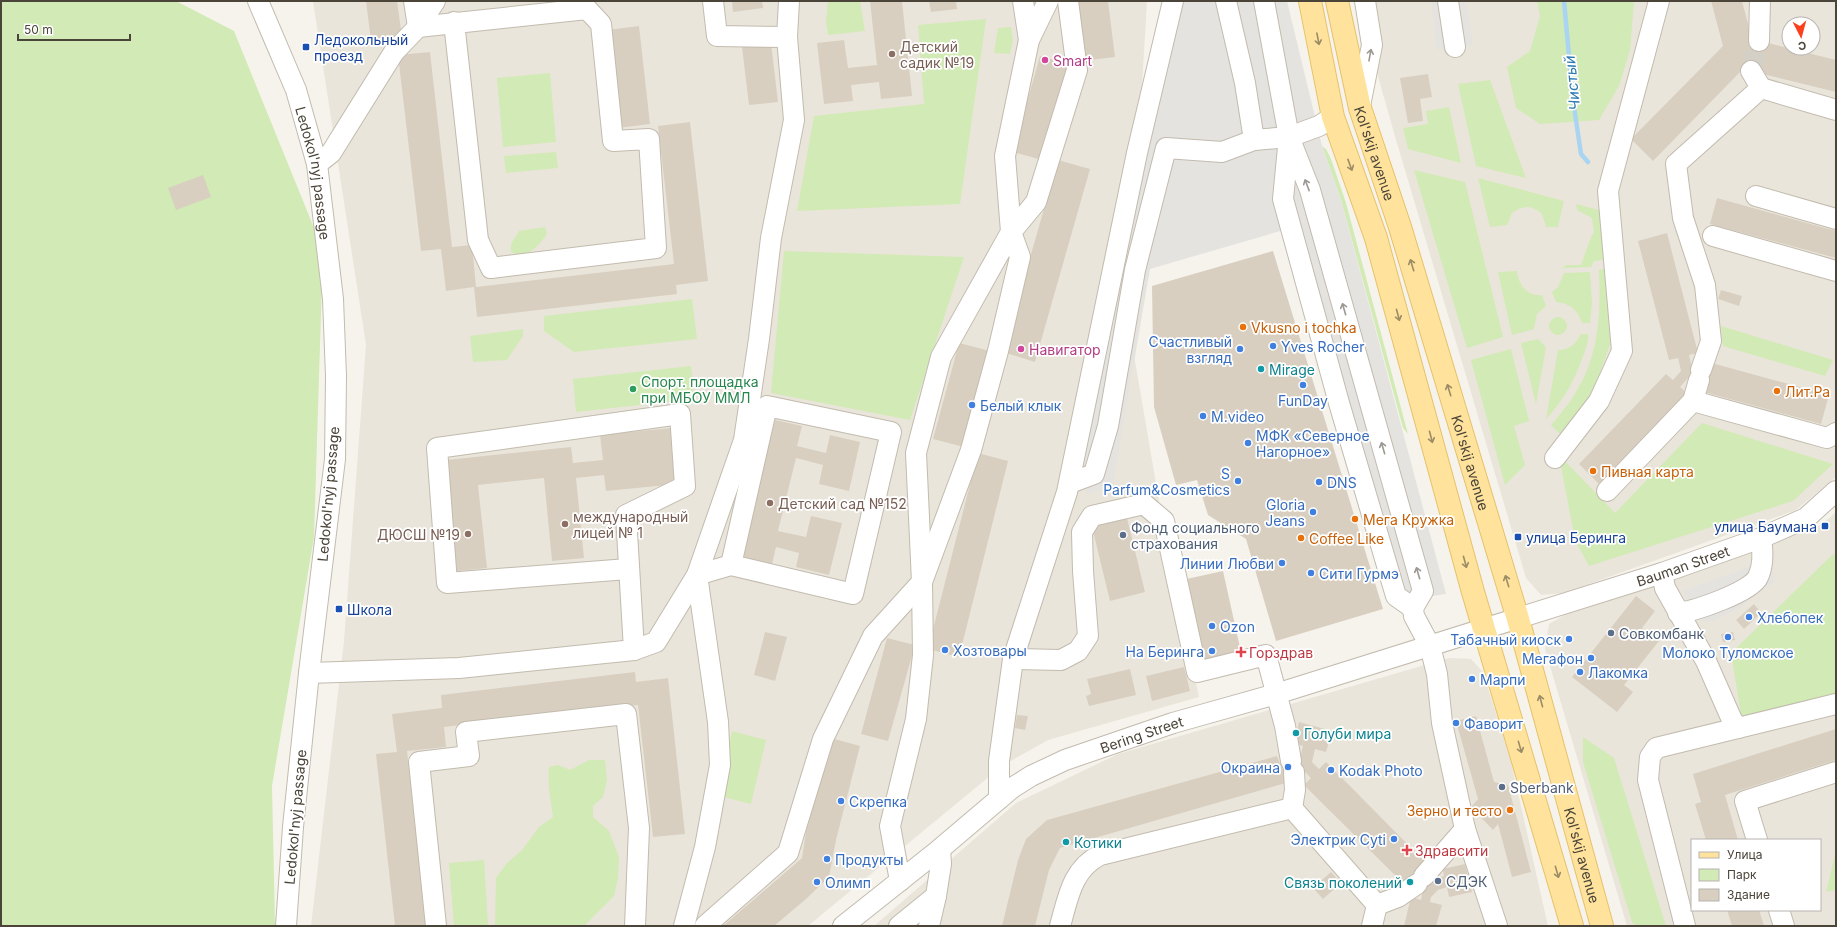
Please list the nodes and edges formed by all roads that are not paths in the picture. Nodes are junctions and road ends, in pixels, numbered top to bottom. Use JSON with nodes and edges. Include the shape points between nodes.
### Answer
{"nodes":[{"id":1,"x":258,"y":1,"type":"edge"},
{"id":2,"x":414,"y":1,"type":"edge"},
{"id":3,"x":435,"y":1,"type":"edge"},
{"id":4,"x":713,"y":1,"type":"edge"},
{"id":5,"x":789,"y":1,"type":"edge"},
{"id":6,"x":1023,"y":1,"type":"edge"},
{"id":7,"x":1048,"y":1,"type":"edge"},
{"id":8,"x":1068,"y":1,"type":"edge"},
{"id":9,"x":1173,"y":1,"type":"edge"},
{"id":10,"x":1226,"y":1,"type":"edge"},
{"id":11,"x":1264,"y":1,"type":"edge"},
{"id":12,"x":1310,"y":1,"type":"edge"},
{"id":13,"x":1337,"y":1,"type":"edge"},
{"id":14,"x":1365,"y":1,"type":"edge"},
{"id":15,"x":1448,"y":1,"type":"edge"},
{"id":16,"x":1659,"y":1,"type":"edge"},
{"id":17,"x":1760,"y":1,"type":"edge"},
{"id":18,"x":454,"y":22,"type":"junction"},
{"id":19,"x":418,"y":27,"type":"junction"},
{"id":20,"x":787,"y":37,"type":"junction"},
{"id":21,"x":1029,"y":40,"type":"junction"},
{"id":22,"x":1759,"y":41,"type":"tunnel mouth"},
{"id":23,"x":1455,"y":47,"type":"dead end"},
{"id":24,"x":1360,"y":108,"type":"junction"},
{"id":25,"x":1836,"y":110,"type":"edge"},
{"id":26,"x":1333,"y":117,"type":"junction"},
{"id":27,"x":1289,"y":137,"type":"junction"},
{"id":28,"x":1254,"y":140,"type":"junction"},
{"id":29,"x":317,"y":164,"type":"junction"},
{"id":30,"x":1756,"y":196,"type":"dead end"},
{"id":31,"x":1836,"y":219,"type":"edge"},
{"id":32,"x":1011,"y":232,"type":"junction"},
{"id":33,"x":1713,"y":236,"type":"dead end"},
{"id":34,"x":1836,"y":271,"type":"edge"},
{"id":35,"x":1693,"y":401,"type":"junction"},
{"id":36,"x":1836,"y":433,"type":"edge"},
{"id":37,"x":1555,"y":458,"type":"dead end"},
{"id":38,"x":1070,"y":483,"type":"junction"},
{"id":39,"x":1607,"y":491,"type":"dead end"},
{"id":40,"x":1836,"y":491,"type":"edge"},
{"id":41,"x":1761,"y":538,"type":"junction"},
{"id":42,"x":731,"y":565,"type":"junction"},
{"id":43,"x":628,"y":569,"type":"junction"},
{"id":44,"x":1662,"y":573,"type":"junction"},
{"id":45,"x":697,"y":574,"type":"junction"},
{"id":46,"x":922,"y":582,"type":"junction"},
{"id":47,"x":1413,"y":608,"type":"junction"},
{"id":48,"x":1678,"y":613,"type":"junction"},
{"id":49,"x":1518,"y":619,"type":"junction"},
{"id":50,"x":1484,"y":629,"type":"junction"},
{"id":51,"x":1430,"y":646,"type":"junction"},
{"id":52,"x":634,"y":650,"type":"junction"},
{"id":53,"x":1013,"y":659,"type":"junction"},
{"id":54,"x":309,"y":673,"type":"junction"},
{"id":55,"x":1276,"y":694,"type":"junction"},
{"id":56,"x":1836,"y":704,"type":"edge"},
{"id":57,"x":1738,"y":728,"type":"junction"},
{"id":58,"x":1836,"y":772,"type":"edge"},
{"id":59,"x":999,"y":799,"type":"junction"},
{"id":60,"x":1292,"y":808,"type":"junction"},
{"id":61,"x":1465,"y":829,"type":"junction"},
{"id":62,"x":1757,"y":839,"type":"edge"},
{"id":63,"x":940,"y":849,"type":"junction"},
{"id":64,"x":900,"y":881,"type":"junction"},
{"id":65,"x":936,"y":896,"type":"junction"},
{"id":66,"x":1377,"y":905,"type":"junction"},
{"id":67,"x":1779,"y":911,"type":"edge"},
{"id":68,"x":1605,"y":922,"type":"edge"},
{"id":69,"x":286,"y":926,"type":"edge"},
{"id":70,"x":436,"y":926,"type":"edge"},
{"id":71,"x":635,"y":926,"type":"edge"},
{"id":72,"x":684,"y":926,"type":"edge"},
{"id":73,"x":704,"y":926,"type":"edge"},
{"id":74,"x":843,"y":926,"type":"edge"},
{"id":75,"x":899,"y":926,"type":"edge"},
{"id":76,"x":929,"y":926,"type":"edge"},
{"id":77,"x":1060,"y":926,"type":"edge"},
{"id":78,"x":1372,"y":926,"type":"edge"},
{"id":79,"x":1497,"y":926,"type":"edge"},
{"id":80,"x":1572,"y":926,"type":"edge"},
{"id":81,"x":1685,"y":926,"type":"edge"},
{"id":82,"x":1784,"y":926,"type":"edge"}],
"edges":[{"from":1,"to":29,"type":"street","name":"Ledokol'nyj passage","via":[[296,90]]},
{"from":2,"to":19,"type":"street"},
{"from":3,"to":19,"type":"street"},
{"from":4,"to":20,"type":"street","via":[[717,36]]},
{"from":5,"to":20,"type":"street"},
{"from":6,"to":21,"type":"street"},
{"from":7,"to":21,"type":"street"},
{"from":8,"to":32,"type":"street","via":[[1077,70],[1036,202]]},
{"from":9,"to":38,"type":"street","via":[[1137,152]]},
{"from":10,"to":28,"type":"street","via":[[1245,83]]},
{"from":11,"to":27,"type":"street"},
{"from":12,"to":26,"type":"main road","name":"Kol'skij avenue","one_way":true},
{"from":13,"to":24,"type":"main road","name":"Kol'skij avenue"},
{"from":24,"to":14,"type":"street","one_way":true,"via":[[1372,45]]},
{"from":15,"to":23,"type":"street"},
{"from":16,"to":37,"type":"street","via":[[1608,191],[1622,351],[1599,401]]},
{"from":17,"to":22,"type":"street"},
{"from":18,"to":18,"type":"street","via":[[478,240],[491,268],[656,248],[649,139],[613,141],[601,24],[587,9]]},
{"from":18,"to":19,"type":"street"},
{"from":19,"to":29,"type":"street","via":[[394,52],[331,153]]},
{"from":20,"to":45,"type":"street","via":[[794,120],[771,238],[760,339],[744,440]]},
{"from":21,"to":32,"type":"street","via":[[1004,156]]},
{"from":49,"to":24,"type":"main road","name":"Kol'skij avenue","one_way":true,"via":[[1400,227]]},
{"from":25,"to":35,"type":"street","via":[[1756,80],[1676,164],[1683,218],[1705,285],[1711,341]]},
{"from":26,"to":27,"type":"street","via":[[1319,126]]},
{"from":26,"to":50,"type":"main road","name":"Kol'skij avenue","one_way":true,"via":[[1376,238]]},
{"from":27,"to":28,"type":"street"},
{"from":47,"to":27,"type":"street","one_way":true,"via":[[1423,591],[1310,190]]},
{"from":27,"to":47,"type":"street","via":[[1283,199],[1396,596]]},
{"from":28,"to":38,"type":"street","via":[[1222,152],[1166,148],[1135,270],[1108,426],[1094,474]]},
{"from":29,"to":54,"type":"street","name":"Ledokol'nyj passage","via":[[333,300],[336,376],[335,459]]},
{"from":30,"to":31,"type":"street"},
{"from":32,"to":46,"type":"street","via":[[1020,257],[998,350],[971,450]]},
{"from":32,"to":46,"type":"street","via":[[941,357],[916,453]]},
{"from":33,"to":34,"type":"street"},
{"from":35,"to":36,"type":"street","via":[[1827,438]]},
{"from":35,"to":39,"type":"street"},
{"from":38,"to":53,"type":"street"},
{"from":40,"to":41,"type":"street","name":"Bauman Street","via":[[1806,518]]},
{"from":41,"to":44,"type":"street","name":"Bauman Street"},
{"from":41,"to":48,"type":"street","via":[[1762,568],[1758,579],[1748,588],[1691,612]]},
{"from":42,"to":42,"type":"street","via":[[853,594],[891,432],[766,406]]},
{"from":42,"to":45,"type":"street"},
{"from":43,"to":43,"type":"street","via":[[626,514],[685,486],[680,414],[436,448],[447,583]]},
{"from":43,"to":52,"type":"street"},
{"from":44,"to":48,"type":"street","via":[[1665,588]]},
{"from":44,"to":49,"type":"street","name":"Bauman Street"},
{"from":45,"to":52,"type":"street","via":[[656,642]]},
{"from":45,"to":72,"type":"street","via":[[718,722],[720,765],[705,847]]},
{"from":46,"to":64,"type":"street","via":[[923,655],[916,718],[890,826]]},
{"from":46,"to":73,"type":"street","via":[[873,636],[823,739],[788,853]]},
{"from":47,"to":51,"type":"street","via":[[1414,616]]},
{"from":48,"to":57,"type":"street","via":[[1706,661]]},
{"from":49,"to":50,"type":"street","name":"Bauman Street"},
{"from":68,"to":49,"type":"main road","name":"Kol'skij avenue","one_way":true},
{"from":50,"to":51,"type":"street","name":"Bering Street"},
{"from":50,"to":80,"type":"main road","name":"Kol'skij avenue","one_way":true},
{"from":51,"to":55,"type":"street","name":"Bering Street"},
{"from":51,"to":61,"type":"street","via":[[1437,674],[1442,724]]},
{"from":52,"to":54,"type":"street","via":[[459,668]]},
{"from":53,"to":55,"type":"street","via":[[1062,660],[1078,651],[1088,636],[1082,532],[1092,516],[1144,504],[1164,521],[1197,672],[1266,655]]},
{"from":53,"to":59,"type":"street","via":[[999,761]]},
{"from":54,"to":69,"type":"street","name":"Ledokol'nyj passage"},
{"from":55,"to":59,"type":"street","name":"Bering Street","via":[[1173,723],[1065,760],[1031,776]]},
{"from":55,"to":60,"type":"street","via":[[1292,767],[1295,790]]},
{"from":56,"to":57,"type":"street"},
{"from":57,"to":81,"type":"street","via":[[1656,748],[1650,756],[1648,780]]},
{"from":58,"to":62,"type":"street","via":[[1745,801]]},
{"from":59,"to":63,"type":"street","name":"Bering Street"},
{"from":60,"to":66,"type":"street"},
{"from":60,"to":77,"type":"street","via":[[1096,857],[1084,865],[1077,875],[1069,891]]},
{"from":61,"to":66,"type":"street","via":[[1421,880],[1398,897]]},
{"from":61,"to":79,"type":"street"},
{"from":63,"to":64,"type":"street","name":"Bering Street"},
{"from":63,"to":65,"type":"street","via":[[941,864]]},
{"from":64,"to":74,"type":"street","name":"Bering Street"},
{"from":65,"to":75,"type":"street"},
{"from":65,"to":76,"type":"street"},
{"from":66,"to":78,"type":"street"},
{"from":67,"to":82,"type":"street"},
{"from":70,"to":71,"type":"street","via":[[419,762],[469,756],[466,732],[626,714],[639,828]]}]}
